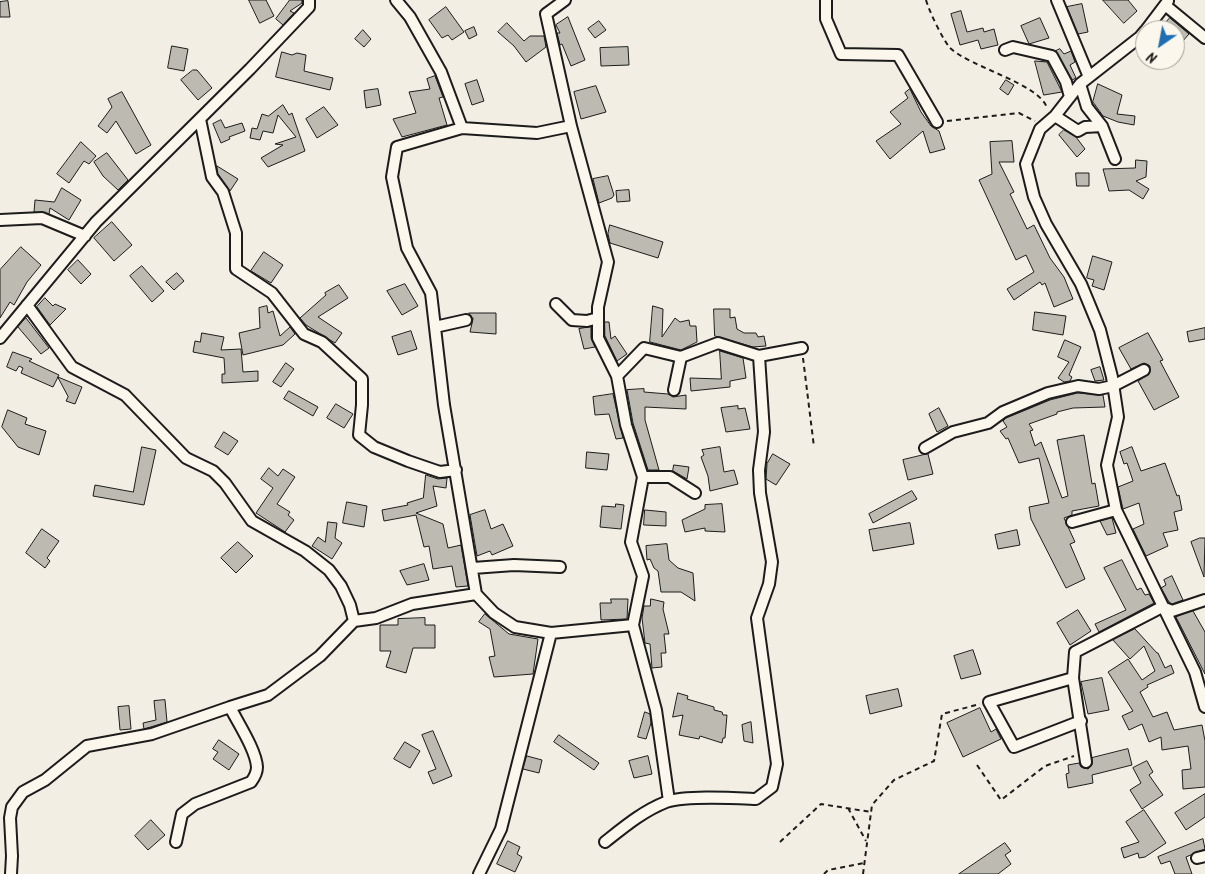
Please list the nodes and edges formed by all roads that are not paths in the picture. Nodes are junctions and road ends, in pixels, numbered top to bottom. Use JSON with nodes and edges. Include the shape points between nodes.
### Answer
{"nodes":[{"id":1,"x":309,"y":0,"type":"edge"},
{"id":2,"x":396,"y":0,"type":"edge"},
{"id":3,"x":565,"y":0,"type":"edge"},
{"id":4,"x":826,"y":0,"type":"edge"},
{"id":5,"x":1056,"y":0,"type":"edge"},
{"id":6,"x":1167,"y":3,"type":"edge"},
{"id":7,"x":1154,"y":20,"type":"edge"},
{"id":8,"x":1205,"y":38,"type":"edge"},
{"id":9,"x":1135,"y":40,"type":"edge"},
{"id":10,"x":1005,"y":50,"type":"dead end"},
{"id":11,"x":1089,"y":77,"type":"junction"},
{"id":12,"x":1080,"y":84,"type":"junction"},
{"id":13,"x":1070,"y":97,"type":"junction"},
{"id":14,"x":200,"y":118,"type":"junction"},
{"id":15,"x":1049,"y":121,"type":"junction"},
{"id":16,"x":937,"y":122,"type":"road end"},
{"id":17,"x":571,"y":126,"type":"junction"},
{"id":18,"x":1102,"y":126,"type":"junction"},
{"id":19,"x":462,"y":128,"type":"junction"},
{"id":20,"x":1115,"y":159,"type":"dead end"},
{"id":21,"x":0,"y":220,"type":"edge"},
{"id":22,"x":85,"y":236,"type":"junction"},
{"id":23,"x":556,"y":304,"type":"dead end"},
{"id":24,"x":27,"y":305,"type":"junction"},
{"id":25,"x":598,"y":318,"type":"junction"},
{"id":26,"x":466,"y":320,"type":"dead end"},
{"id":27,"x":434,"y":327,"type":"junction"},
{"id":28,"x":0,"y":338,"type":"edge"},
{"id":29,"x":802,"y":348,"type":"road end"},
{"id":30,"x":759,"y":356,"type":"junction"},
{"id":31,"x":680,"y":357,"type":"junction"},
{"id":32,"x":1144,"y":370,"type":"dead end"},
{"id":33,"x":617,"y":376,"type":"junction"},
{"id":34,"x":1113,"y":386,"type":"junction"},
{"id":35,"x":674,"y":390,"type":"dead end"},
{"id":36,"x":925,"y":448,"type":"dead end"},
{"id":37,"x":456,"y":470,"type":"junction"},
{"id":38,"x":643,"y":477,"type":"junction"},
{"id":39,"x":695,"y":492,"type":"dead end"},
{"id":40,"x":1116,"y":510,"type":"junction"},
{"id":41,"x":1072,"y":522,"type":"dead end"},
{"id":42,"x":560,"y":567,"type":"dead end"},
{"id":43,"x":473,"y":568,"type":"junction"},
{"id":44,"x":476,"y":594,"type":"junction"},
{"id":45,"x":1205,"y":600,"type":"edge"},
{"id":46,"x":1162,"y":607,"type":"junction"},
{"id":47,"x":354,"y":621,"type":"junction"},
{"id":48,"x":633,"y":625,"type":"junction"},
{"id":49,"x":551,"y":634,"type":"junction"},
{"id":50,"x":1073,"y":678,"type":"junction"},
{"id":51,"x":1205,"y":707,"type":"edge"},
{"id":52,"x":230,"y":708,"type":"junction"},
{"id":53,"x":1081,"y":721,"type":"junction"},
{"id":54,"x":1086,"y":757,"type":"road end"},
{"id":55,"x":669,"y":801,"type":"junction"},
{"id":56,"x":176,"y":842,"type":"dead end"},
{"id":57,"x":604,"y":842,"type":"dead end"},
{"id":58,"x":11,"y":874,"type":"edge"},
{"id":59,"x":479,"y":874,"type":"edge"}],
"edges":[{"from":1,"to":14,"type":"street","via":[[309,7]]},
{"from":2,"to":19,"type":"street","via":[[410,17],[441,72]]},
{"from":3,"to":17,"type":"street","via":[[546,14]]},
{"from":4,"to":16,"type":"street","via":[[826,19],[841,54],[898,54]]},
{"from":5,"to":11,"type":"street"},
{"from":6,"to":7,"type":"street"},
{"from":6,"to":8,"type":"street"},
{"from":9,"to":11,"type":"street"},
{"from":10,"to":13,"type":"street","via":[[1013,47],[1052,56]]},
{"from":11,"to":12,"type":"street"},
{"from":12,"to":13,"type":"street"},
{"from":12,"to":18,"type":"street","via":[[1087,107]]},
{"from":13,"to":15,"type":"street"},
{"from":14,"to":22,"type":"street"},
{"from":14,"to":37,"type":"street","via":[[212,178],[223,192],[236,233],[236,269],[272,293],[304,334],[322,342],[362,379],[359,435],[374,448],[408,461],[440,472]]},
{"from":15,"to":18,"type":"street","via":[[1078,132],[1084,127]]},
{"from":15,"to":34,"type":"street","via":[[1026,164],[1034,197],[1046,224],[1081,284],[1100,330]]},
{"from":17,"to":19,"type":"street","via":[[537,133]]},
{"from":17,"to":25,"type":"street","via":[[608,262]]},
{"from":18,"to":20,"type":"street"},
{"from":19,"to":27,"type":"street","via":[[397,147],[392,177],[407,248],[431,293]]},
{"from":21,"to":22,"type":"street","via":[[42,218]]},
{"from":22,"to":24,"type":"street"},
{"from":23,"to":25,"type":"street","via":[[572,320]]},
{"from":24,"to":28,"type":"street"},
{"from":24,"to":47,"type":"street","via":[[72,367],[125,395],[186,458],[213,471],[252,522],[304,551],[329,570],[344,592]]},
{"from":25,"to":33,"type":"street","via":[[598,338]]},
{"from":26,"to":27,"type":"street"},
{"from":27,"to":37,"type":"street"},
{"from":29,"to":30,"type":"street"},
{"from":30,"to":31,"type":"street","via":[[718,343]]},
{"from":30,"to":55,"type":"street","via":[[764,432],[759,470],[760,493],[772,562],[769,584],[756,618],[777,764],[772,787],[756,800]]},
{"from":31,"to":33,"type":"street","via":[[644,348]]},
{"from":31,"to":35,"type":"street"},
{"from":32,"to":34,"type":"street"},
{"from":33,"to":38,"type":"street","via":[[626,425]]},
{"from":34,"to":36,"type":"street","via":[[1099,389],[1078,386],[1048,393],[1003,412],[988,423],[952,432]]},
{"from":34,"to":40,"type":"street","via":[[1118,417],[1107,464]]},
{"from":37,"to":43,"type":"street"},
{"from":38,"to":39,"type":"street","via":[[670,477]]},
{"from":38,"to":48,"type":"street","via":[[630,542],[643,576]]},
{"from":40,"to":41,"type":"street"},
{"from":40,"to":46,"type":"street"},
{"from":42,"to":43,"type":"street","via":[[514,565]]},
{"from":43,"to":44,"type":"street"},
{"from":44,"to":47,"type":"street","via":[[412,604],[376,618]]},
{"from":44,"to":49,"type":"street","via":[[494,613],[515,627]]},
{"from":45,"to":46,"type":"street","via":[[1172,611]]},
{"from":46,"to":50,"type":"street","via":[[1075,652]]},
{"from":46,"to":51,"type":"street","via":[[1195,672]]},
{"from":47,"to":52,"type":"street","via":[[320,656],[268,695]]},
{"from":48,"to":49,"type":"street"},
{"from":48,"to":55,"type":"street","via":[[656,710]]},
{"from":49,"to":59,"type":"street","via":[[501,829]]},
{"from":50,"to":53,"type":"street"},
{"from":50,"to":53,"type":"street","via":[[989,702],[1014,746]]},
{"from":52,"to":56,"type":"street","via":[[248,743],[257,768],[255,777],[250,782],[195,804],[182,814]]},
{"from":52,"to":58,"type":"street","via":[[152,734],[87,746],[45,780],[23,792],[12,807],[10,818]]},
{"from":53,"to":54,"type":"street"},
{"from":55,"to":57,"type":"street","via":[[651,809]]}]}
